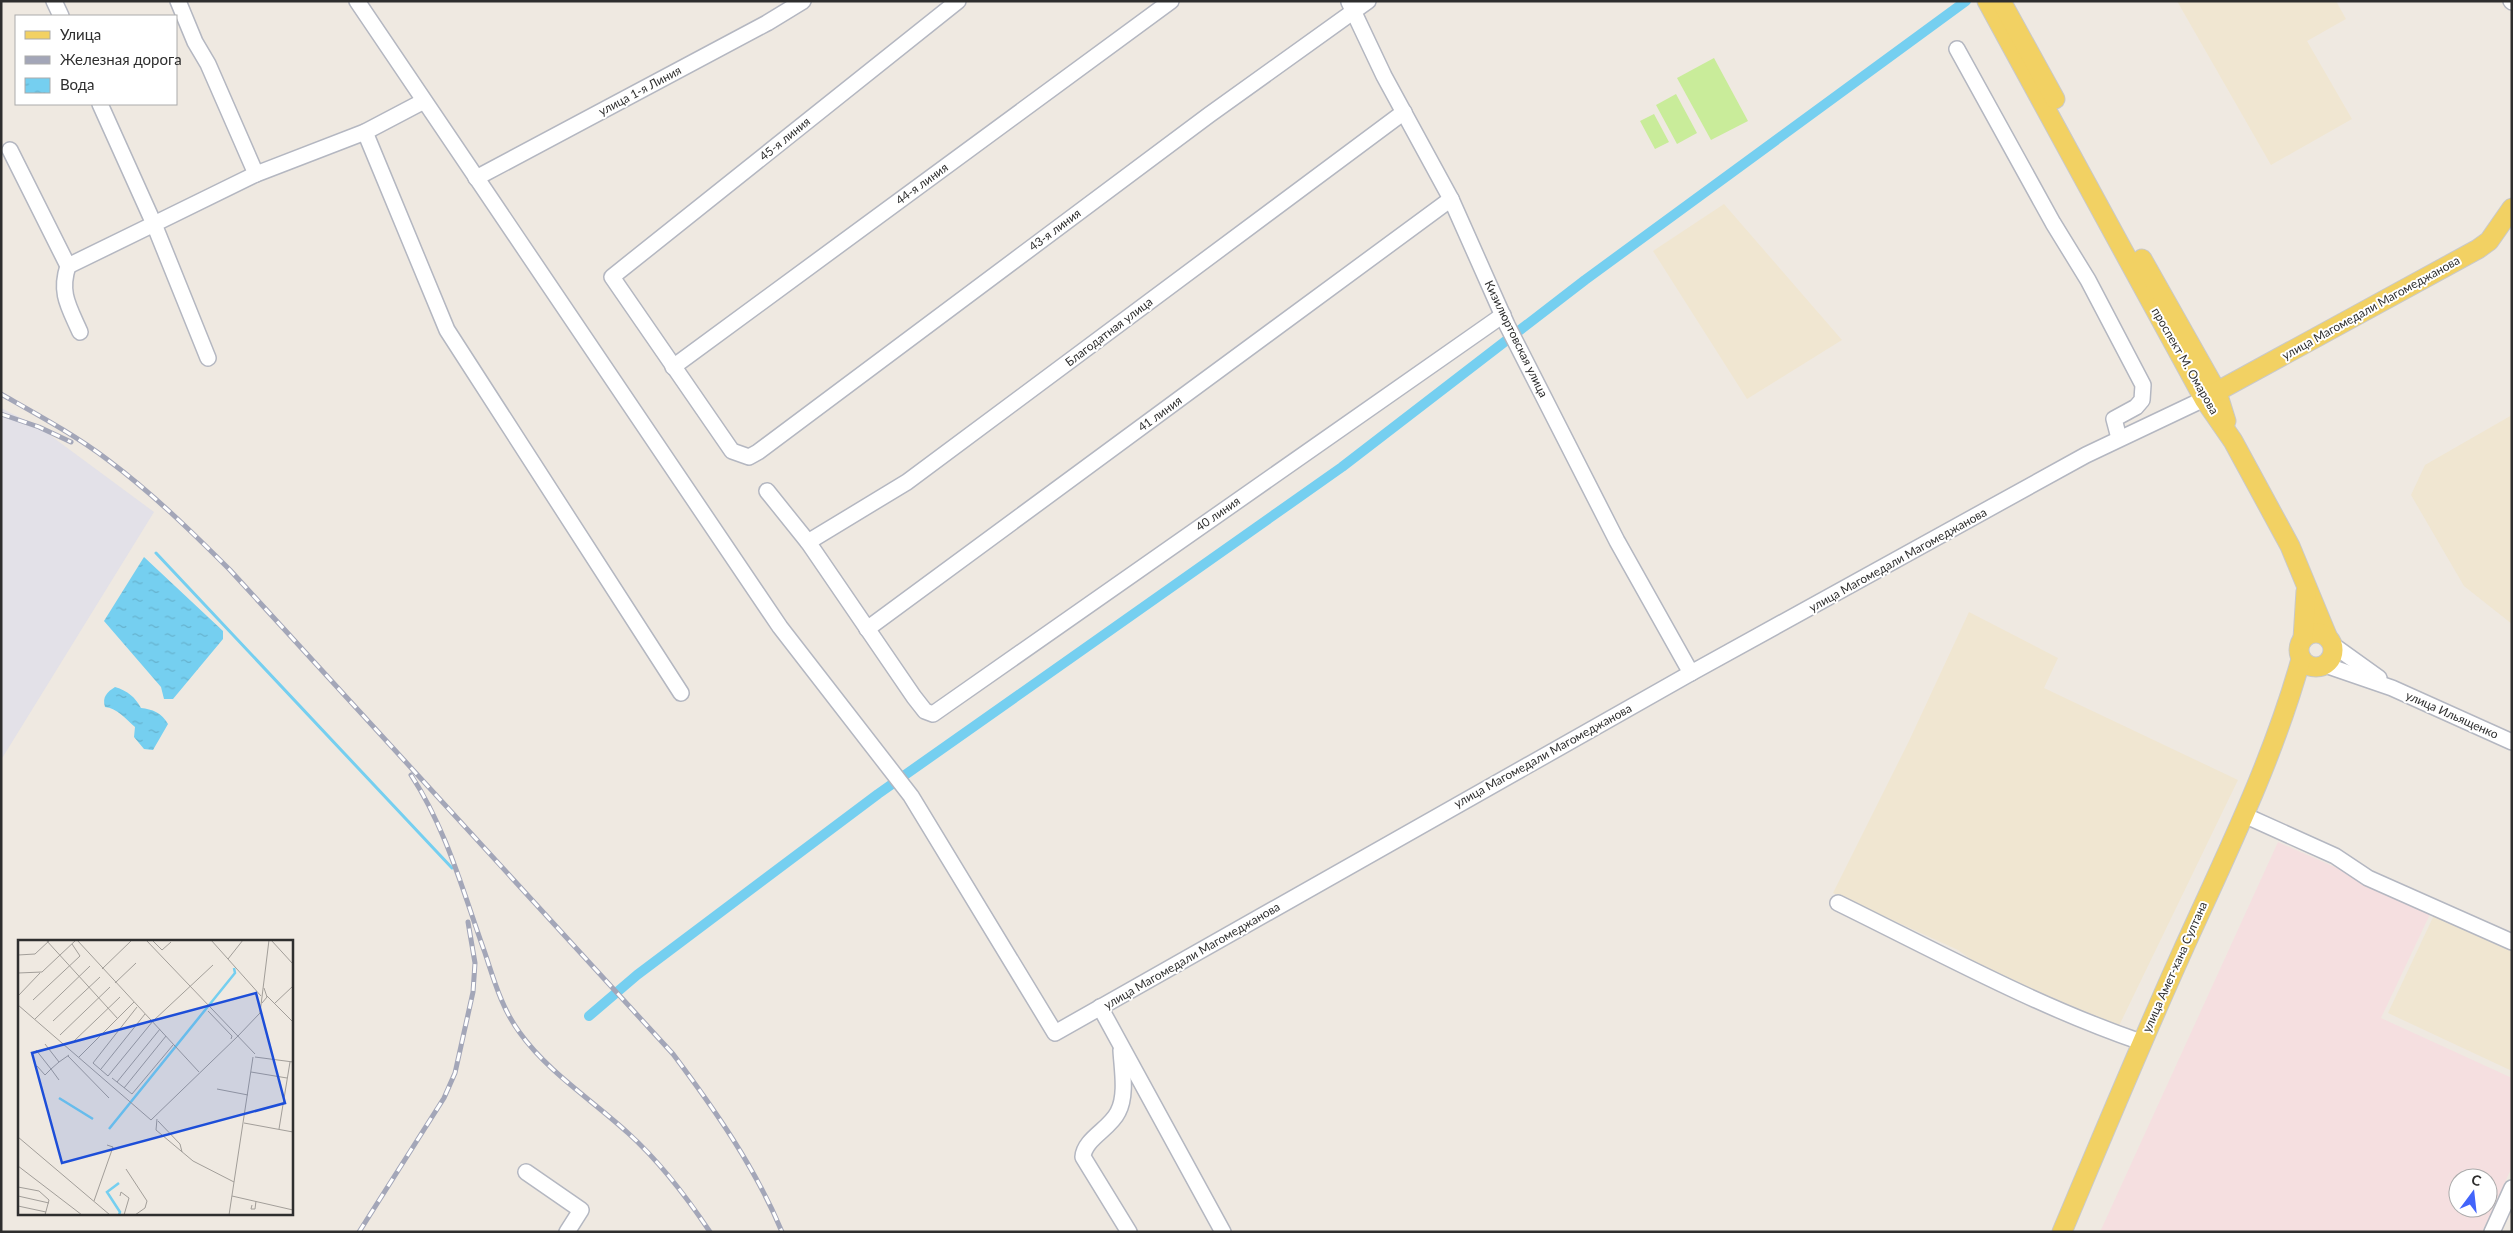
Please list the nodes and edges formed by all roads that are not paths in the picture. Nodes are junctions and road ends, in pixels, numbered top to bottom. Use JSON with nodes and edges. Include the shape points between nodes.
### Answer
{"nodes":[{"id":1,"x":54,"y":1,"type":"edge"},
{"id":2,"x":178,"y":1,"type":"edge"},
{"id":3,"x":357,"y":1,"type":"edge"},
{"id":4,"x":803,"y":1,"type":"edge"},
{"id":5,"x":958,"y":1,"type":"edge"},
{"id":6,"x":1171,"y":1,"type":"edge"},
{"id":7,"x":1368,"y":1,"type":"edge"},
{"id":8,"x":1993,"y":3,"type":"edge"},
{"id":9,"x":1351,"y":6,"type":"edge"},
{"id":10,"x":61,"y":15,"type":"edge"},
{"id":11,"x":1957,"y":49,"type":"dead end"},
{"id":12,"x":424,"y":101,"type":"junction"},
{"id":13,"x":100,"y":105,"type":"edge"},
{"id":14,"x":1404,"y":112,"type":"junction"},
{"id":15,"x":365,"y":132,"type":"junction"},
{"id":16,"x":10,"y":150,"type":"dead end"},
{"id":17,"x":256,"y":174,"type":"junction"},
{"id":18,"x":476,"y":178,"type":"junction"},
{"id":19,"x":1451,"y":199,"type":"junction"},
{"id":20,"x":2512,"y":208,"type":"edge"},
{"id":21,"x":154,"y":224,"type":"junction"},
{"id":22,"x":68,"y":266,"type":"junction"},
{"id":23,"x":1505,"y":320,"type":"junction"},
{"id":24,"x":80,"y":332,"type":"dead end"},
{"id":25,"x":208,"y":358,"type":"dead end"},
{"id":26,"x":673,"y":367,"type":"junction"},
{"id":27,"x":2210,"y":396,"type":"junction"},
{"id":28,"x":2119,"y":438,"type":"junction"},
{"id":29,"x":766,"y":491,"type":"dead end"},
{"id":30,"x":808,"y":542,"type":"junction"},
{"id":31,"x":2306,"y":588,"type":"junction"},
{"id":32,"x":867,"y":629,"type":"junction"},
{"id":33,"x":2303,"y":639,"type":"junction"},
{"id":34,"x":2331,"y":642,"type":"junction"},
{"id":35,"x":2301,"y":659,"type":"junction"},
{"id":36,"x":2322,"y":667,"type":"junction"},
{"id":37,"x":1691,"y":673,"type":"junction"},
{"id":38,"x":2392,"y":688,"type":"junction"},
{"id":39,"x":681,"y":693,"type":"dead end"},
{"id":40,"x":2289,"y":702,"type":"junction"},
{"id":41,"x":2512,"y":742,"type":"edge"},
{"id":42,"x":2244,"y":815,"type":"junction"},
{"id":43,"x":1838,"y":903,"type":"dead end"},
{"id":44,"x":2512,"y":942,"type":"edge"},
{"id":45,"x":1100,"y":1007,"type":"junction"},
{"id":46,"x":2141,"y":1042,"type":"junction"},
{"id":47,"x":1121,"y":1046,"type":"junction"},
{"id":48,"x":526,"y":1172,"type":"dead end"},
{"id":49,"x":2512,"y":1188,"type":"edge"},
{"id":50,"x":567,"y":1232,"type":"edge"},
{"id":51,"x":1129,"y":1232,"type":"edge"},
{"id":52,"x":1223,"y":1232,"type":"edge"},
{"id":53,"x":2062,"y":1232,"type":"edge"},
{"id":54,"x":2492,"y":1232,"type":"edge"}],
"edges":[{"from":1,"to":10,"type":"street"},
{"from":2,"to":17,"type":"street"},
{"from":3,"to":12,"type":"street"},
{"from":4,"to":18,"type":"street","name":"улица 1-я Линия"},
{"from":5,"to":26,"type":"street","name":"45-я линия","via":[[612,277]]},
{"from":6,"to":26,"type":"street","name":"44-я линия"},
{"from":7,"to":9,"type":"street","name":"43-я линия"},
{"from":8,"to":27,"type":"main road","name":"проспект М. Омарова"},
{"from":9,"to":14,"type":"street","name":"Кизилюртовская улица"},
{"from":9,"to":26,"type":"street","name":"43-я линия","via":[[749,457],[732,451]]},
{"from":11,"to":28,"type":"street","via":[[2143,385],[2142,400],[2114,419]]},
{"from":12,"to":15,"type":"street"},
{"from":12,"to":18,"type":"street"},
{"from":13,"to":21,"type":"street"},
{"from":14,"to":19,"type":"street","name":"Кизилюртовская улица"},
{"from":14,"to":30,"type":"street","name":"Благодатная улица","via":[[906,482]]},
{"from":15,"to":17,"type":"street"},
{"from":15,"to":39,"type":"street","via":[[447,330]]},
{"from":16,"to":22,"type":"street"},
{"from":17,"to":21,"type":"street"},
{"from":18,"to":45,"type":"street","via":[[780,628],[911,796],[1055,1033]]},
{"from":19,"to":23,"type":"street","name":"Кизилюртовская улица"},
{"from":19,"to":32,"type":"street","name":"41 линия"},
{"from":20,"to":27,"type":"main road","name":"улица Магомедали Магомеджанова","via":[[2489,241],[2478,249]]},
{"from":21,"to":22,"type":"street"},
{"from":21,"to":25,"type":"street"},
{"from":22,"to":24,"type":"street","via":[[63,281],[64,293]]},
{"from":23,"to":32,"type":"street","name":"40 линия","via":[[933,714],[925,711],[914,697]]},
{"from":23,"to":37,"type":"street","name":"Кизилюртовская улица","via":[[1618,541]]},
{"from":27,"to":28,"type":"street","name":"улица Магомедали Магомеджановa"},
{"from":27,"to":31,"type":"main road","name":"проспект М. Омарова","via":[[2297,559]]},
{"from":28,"to":37,"type":"street","name":"улица Магомедали Магомеджановa"},
{"from":29,"to":30,"type":"street"},
{"from":30,"to":32,"type":"street"},
{"from":31,"to":33,"type":"main road"},
{"from":31,"to":34,"type":"main road"},
{"from":33,"to":34,"type":"main road","via":[[2320,633]]},
{"from":33,"to":35,"type":"main road","via":[[2299,649]]},
{"from":34,"to":36,"type":"main road","via":[[2334,653]]},
{"from":34,"to":38,"type":"street"},
{"from":35,"to":36,"type":"main road","via":[[2309,666]]},
{"from":35,"to":40,"type":"main road"},
{"from":36,"to":38,"type":"street"},
{"from":36,"to":40,"type":"main road"},
{"from":37,"to":45,"type":"street","name":"улица Магомедали Магомеджановa"},
{"from":38,"to":41,"type":"street","name":"улица Ильященко"},
{"from":40,"to":42,"type":"main road","name":"улица Амет-хана Султана"},
{"from":42,"to":44,"type":"street","via":[[2335,856],[2368,878]]},
{"from":42,"to":46,"type":"main road","name":"улица Амет-хана Султана"},
{"from":43,"to":46,"type":"street","via":[[1983,976],[2108,1031]]},
{"from":45,"to":47,"type":"street","name":"улица Магомедали Магомеджановa"},
{"from":46,"to":53,"type":"main road","name":"улица Амет-хана Султана"},
{"from":47,"to":51,"type":"street","via":[[1122,1098],[1119,1112],[1085,1148],[1083,1157]]},
{"from":47,"to":52,"type":"street","name":"улица Магомедали Магомеджановa"},
{"from":48,"to":50,"type":"street","via":[[581,1210]]},
{"from":49,"to":54,"type":"street"}]}
